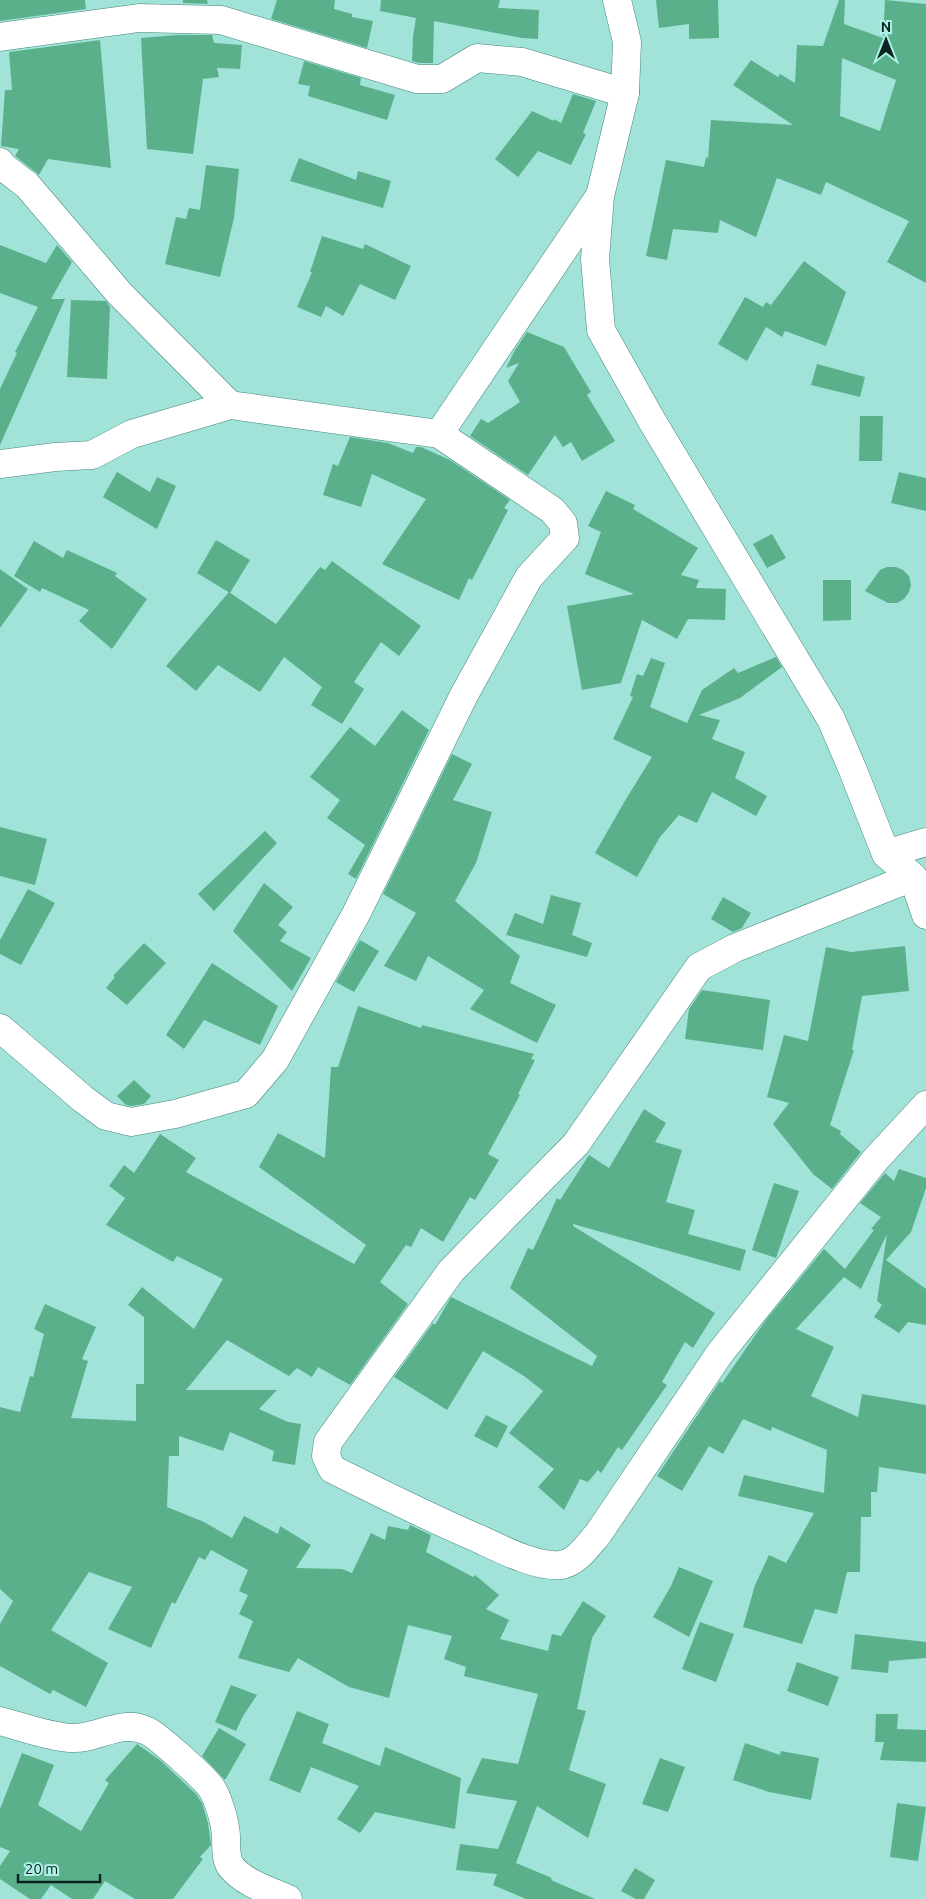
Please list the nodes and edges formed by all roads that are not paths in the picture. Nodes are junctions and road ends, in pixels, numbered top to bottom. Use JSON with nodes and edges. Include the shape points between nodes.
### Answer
{"nodes":[{"id":1,"x":617,"y":0,"type":"edge"},
{"id":2,"x":174,"y":10,"type":"edge"},
{"id":3,"x":0,"y":37,"type":"edge"},
{"id":4,"x":625,"y":93,"type":"junction"},
{"id":5,"x":0,"y":162,"type":"edge"},
{"id":6,"x":600,"y":196,"type":"junction"},
{"id":7,"x":230,"y":405,"type":"junction"},
{"id":8,"x":439,"y":434,"type":"junction"},
{"id":9,"x":0,"y":464,"type":"edge"},
{"id":10,"x":926,"y":842,"type":"edge"},
{"id":11,"x":886,"y":854,"type":"junction"},
{"id":12,"x":913,"y":876,"type":"junction"},
{"id":13,"x":926,"y":915,"type":"edge"},
{"id":14,"x":0,"y":1028,"type":"edge"},
{"id":15,"x":926,"y":1105,"type":"edge"},
{"id":16,"x":0,"y":1721,"type":"edge"},
{"id":17,"x":288,"y":1899,"type":"edge"}],
"edges":[{"from":1,"to":4,"type":"street","via":[[627,42]]},
{"from":2,"to":3,"type":"street","via":[[139,18]]},
{"from":2,"to":4,"type":"street","via":[[221,20],[417,79],[442,79],[477,58],[522,62]]},
{"from":4,"to":6,"type":"street"},
{"from":5,"to":7,"type":"street","via":[[27,185],[120,294]]},
{"from":6,"to":8,"type":"street"},
{"from":6,"to":11,"type":"street","via":[[595,259],[602,330],[657,430],[830,719]]},
{"from":7,"to":8,"type":"street"},
{"from":7,"to":9,"type":"street","via":[[132,434],[92,455]]},
{"from":8,"to":14,"type":"street","via":[[552,510],[563,523],[565,538],[529,577],[464,695],[356,914],[275,1060],[246,1094],[175,1114],[131,1122],[106,1116]]},
{"from":10,"to":11,"type":"street"},
{"from":11,"to":12,"type":"street"},
{"from":12,"to":13,"type":"street"},
{"from":12,"to":15,"type":"street","via":[[735,948],[700,967],[576,1144],[451,1271],[328,1442],[326,1456],[332,1469],[508,1552],[542,1564],[562,1565],[577,1557],[598,1534],[720,1353],[876,1160]]},
{"from":16,"to":17,"type":"street","via":[[71,1738],[92,1737],[122,1727],[137,1726],[150,1732],[212,1789],[226,1828],[230,1866],[240,1876]]}]}
